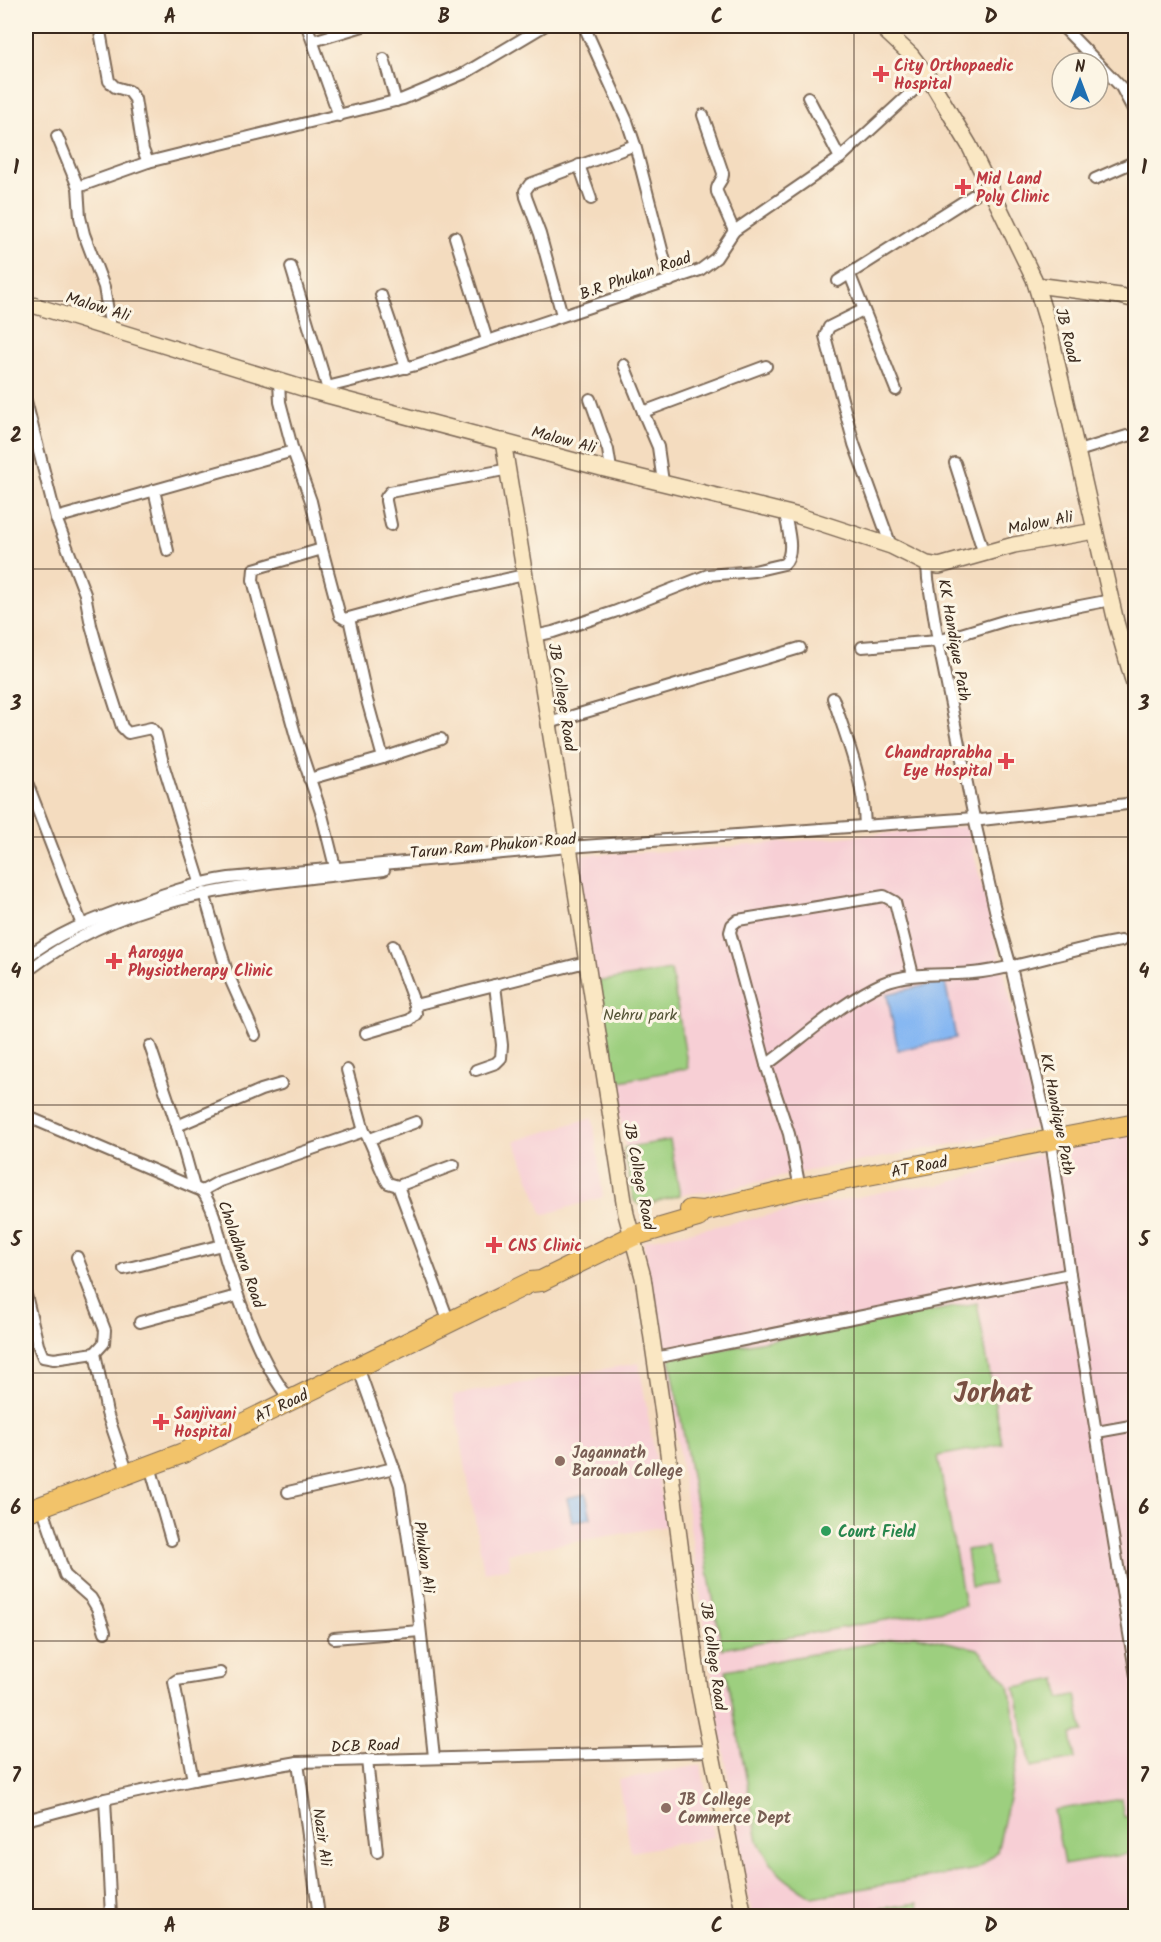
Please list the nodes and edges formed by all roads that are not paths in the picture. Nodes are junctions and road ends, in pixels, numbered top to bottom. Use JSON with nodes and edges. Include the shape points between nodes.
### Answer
{"nodes":[{"id":1,"x":99,"y":26,"type":"edge"},
{"id":2,"x":307,"y":26,"type":"edge"},
{"id":3,"x":363,"y":26,"type":"edge"},
{"id":4,"x":544,"y":26,"type":"edge"},
{"id":5,"x":584,"y":26,"type":"edge"},
{"id":6,"x":880,"y":26,"type":"edge"},
{"id":7,"x":1062,"y":26,"type":"edge"},
{"id":8,"x":313,"y":41,"type":"junction"},
{"id":9,"x":1086,"y":51,"type":"edge"},
{"id":10,"x":384,"y":60,"type":"dead end"},
{"id":11,"x":1110,"y":76,"type":"edge"},
{"id":12,"x":928,"y":77,"type":"junction"},
{"id":13,"x":808,"y":97,"type":"dead end"},
{"id":14,"x":396,"y":101,"type":"junction"},
{"id":15,"x":1136,"y":115,"type":"edge"},
{"id":16,"x":339,"y":116,"type":"junction"},
{"id":17,"x":704,"y":116,"type":"dead end"},
{"id":18,"x":57,"y":136,"type":"dead end"},
{"id":19,"x":635,"y":145,"type":"junction"},
{"id":20,"x":840,"y":158,"type":"junction"},
{"id":21,"x":1136,"y":161,"type":"edge"},
{"id":22,"x":148,"y":162,"type":"junction"},
{"id":23,"x":579,"y":165,"type":"junction"},
{"id":24,"x":1095,"y":179,"type":"dead end"},
{"id":25,"x":988,"y":186,"type":"junction"},
{"id":26,"x":78,"y":187,"type":"junction"},
{"id":27,"x":591,"y":199,"type":"dead end"},
{"id":28,"x":734,"y":231,"type":"junction"},
{"id":29,"x":455,"y":237,"type":"dead end"},
{"id":30,"x":291,"y":267,"type":"dead end"},
{"id":31,"x":850,"y":275,"type":"junction"},
{"id":32,"x":670,"y":280,"type":"junction"},
{"id":33,"x":838,"y":281,"type":"dead end"},
{"id":34,"x":1036,"y":285,"type":"junction"},
{"id":35,"x":381,"y":295,"type":"dead end"},
{"id":36,"x":1136,"y":300,"type":"edge"},
{"id":37,"x":26,"y":303,"type":"edge"},
{"id":38,"x":863,"y":310,"type":"junction"},
{"id":39,"x":562,"y":315,"type":"junction"},
{"id":40,"x":111,"y":329,"type":"junction"},
{"id":41,"x":488,"y":340,"type":"junction"},
{"id":42,"x":624,"y":365,"type":"dead end"},
{"id":43,"x":766,"y":366,"type":"dead end"},
{"id":44,"x":406,"y":368,"type":"junction"},
{"id":45,"x":279,"y":381,"type":"junction"},
{"id":46,"x":896,"y":390,"type":"dead end"},
{"id":47,"x":328,"y":391,"type":"junction"},
{"id":48,"x":590,"y":399,"type":"dead end"},
{"id":49,"x":26,"y":401,"type":"edge"},
{"id":50,"x":643,"y":412,"type":"junction"},
{"id":51,"x":1136,"y":435,"type":"edge"},
{"id":52,"x":503,"y":441,"type":"junction"},
{"id":53,"x":293,"y":451,"type":"junction"},
{"id":54,"x":1078,"y":451,"type":"junction"},
{"id":55,"x":955,"y":463,"type":"dead end"},
{"id":56,"x":508,"y":469,"type":"junction"},
{"id":57,"x":611,"y":470,"type":"junction"},
{"id":58,"x":663,"y":482,"type":"junction"},
{"id":59,"x":154,"y":490,"type":"junction"},
{"id":60,"x":785,"y":513,"type":"junction"},
{"id":61,"x":56,"y":518,"type":"junction"},
{"id":62,"x":391,"y":525,"type":"dead end"},
{"id":63,"x":1095,"y":531,"type":"junction"},
{"id":64,"x":891,"y":546,"type":"junction"},
{"id":65,"x":322,"y":549,"type":"junction"},
{"id":66,"x":168,"y":551,"type":"dead end"},
{"id":67,"x":984,"y":554,"type":"junction"},
{"id":68,"x":927,"y":564,"type":"junction"},
{"id":69,"x":525,"y":575,"type":"junction"},
{"id":70,"x":1111,"y":600,"type":"junction"},
{"id":71,"x":349,"y":618,"type":"junction"},
{"id":72,"x":535,"y":636,"type":"junction"},
{"id":73,"x":938,"y":641,"type":"junction"},
{"id":74,"x":862,"y":647,"type":"dead end"},
{"id":75,"x":800,"y":648,"type":"dead end"},
{"id":76,"x":1136,"y":691,"type":"edge"},
{"id":77,"x":833,"y":698,"type":"dead end"},
{"id":78,"x":549,"y":723,"type":"junction"},
{"id":79,"x":441,"y":739,"type":"dead end"},
{"id":80,"x":383,"y":758,"type":"junction"},
{"id":81,"x":309,"y":779,"type":"junction"},
{"id":82,"x":28,"y":785,"type":"dead end"},
{"id":83,"x":1136,"y":803,"type":"edge"},
{"id":84,"x":977,"y":821,"type":"junction"},
{"id":85,"x":865,"y":826,"type":"junction"},
{"id":86,"x":570,"y":850,"type":"junction"},
{"id":87,"x":335,"y":867,"type":"junction"},
{"id":88,"x":202,"y":888,"type":"junction"},
{"id":89,"x":82,"y":925,"type":"junction"},
{"id":90,"x":1121,"y":941,"type":"dead end"},
{"id":91,"x":393,"y":946,"type":"dead end"},
{"id":92,"x":27,"y":955,"type":"edge"},
{"id":93,"x":586,"y":962,"type":"junction"},
{"id":94,"x":1011,"y":967,"type":"junction"},
{"id":95,"x":26,"y":972,"type":"edge"},
{"id":96,"x":913,"y":975,"type":"junction"},
{"id":97,"x":495,"y":985,"type":"junction"},
{"id":98,"x":415,"y":1005,"type":"junction"},
{"id":99,"x":366,"y":1033,"type":"dead end"},
{"id":100,"x":255,"y":1035,"type":"dead end"},
{"id":101,"x":150,"y":1046,"type":"dead end"},
{"id":102,"x":766,"y":1065,"type":"junction"},
{"id":103,"x":347,"y":1070,"type":"dead end"},
{"id":104,"x":476,"y":1070,"type":"dead end"},
{"id":105,"x":281,"y":1084,"type":"dead end"},
{"id":106,"x":26,"y":1116,"type":"edge"},
{"id":107,"x":416,"y":1122,"type":"dead end"},
{"id":108,"x":1136,"y":1124,"type":"edge"},
{"id":109,"x":177,"y":1126,"type":"junction"},
{"id":110,"x":367,"y":1135,"type":"junction"},
{"id":111,"x":1051,"y":1140,"type":"junction"},
{"id":112,"x":454,"y":1165,"type":"dead end"},
{"id":113,"x":398,"y":1186,"type":"junction"},
{"id":114,"x":800,"y":1188,"type":"junction"},
{"id":115,"x":198,"y":1189,"type":"junction"},
{"id":116,"x":631,"y":1232,"type":"junction"},
{"id":117,"x":222,"y":1245,"type":"junction"},
{"id":118,"x":77,"y":1257,"type":"dead end"},
{"id":119,"x":124,"y":1269,"type":"dead end"},
{"id":120,"x":1070,"y":1274,"type":"junction"},
{"id":121,"x":26,"y":1295,"type":"edge"},
{"id":122,"x":237,"y":1296,"type":"junction"},
{"id":123,"x":140,"y":1322,"type":"dead end"},
{"id":124,"x":449,"y":1322,"type":"junction"},
{"id":125,"x":95,"y":1353,"type":"junction"},
{"id":126,"x":655,"y":1358,"type":"junction"},
{"id":127,"x":358,"y":1367,"type":"junction"},
{"id":128,"x":291,"y":1401,"type":"junction"},
{"id":129,"x":1136,"y":1425,"type":"edge"},
{"id":130,"x":1097,"y":1432,"type":"junction"},
{"id":131,"x":150,"y":1466,"type":"junction"},
{"id":132,"x":394,"y":1468,"type":"junction"},
{"id":133,"x":128,"y":1474,"type":"junction"},
{"id":134,"x":288,"y":1492,"type":"dead end"},
{"id":135,"x":34,"y":1509,"type":"edge"},
{"id":136,"x":171,"y":1540,"type":"dead end"},
{"id":137,"x":420,"y":1631,"type":"junction"},
{"id":138,"x":105,"y":1632,"type":"dead end"},
{"id":139,"x":334,"y":1638,"type":"dead end"},
{"id":140,"x":220,"y":1673,"type":"dead end"},
{"id":141,"x":1136,"y":1676,"type":"edge"},
{"id":142,"x":711,"y":1751,"type":"junction"},
{"id":143,"x":434,"y":1757,"type":"junction"},
{"id":144,"x":367,"y":1760,"type":"junction"},
{"id":145,"x":298,"y":1762,"type":"junction"},
{"id":146,"x":193,"y":1780,"type":"junction"},
{"id":147,"x":105,"y":1799,"type":"junction"},
{"id":148,"x":26,"y":1820,"type":"edge"},
{"id":149,"x":377,"y":1852,"type":"dead end"},
{"id":150,"x":111,"y":1917,"type":"edge"},
{"id":151,"x":319,"y":1917,"type":"edge"},
{"id":152,"x":744,"y":1917,"type":"edge"}],
"edges":[{"from":1,"to":22,"type":"street","via":[[109,81],[129,91],[135,99]]},
{"from":2,"to":8,"type":"street"},
{"from":3,"to":8,"type":"street"},
{"from":4,"to":14,"type":"street","via":[[465,72]]},
{"from":5,"to":19,"type":"street"},
{"from":6,"to":12,"type":"street","name":"JB Road"},
{"from":7,"to":9,"type":"street"},
{"from":8,"to":16,"type":"street"},
{"from":10,"to":14,"type":"street"},
{"from":11,"to":15,"type":"street"},
{"from":12,"to":20,"type":"street","name":"B.R Phukan Road"},
{"from":12,"to":25,"type":"street","name":"JB Road","via":[[969,145]]},
{"from":13,"to":20,"type":"street"},
{"from":14,"to":16,"type":"street"},
{"from":16,"to":22,"type":"street"},
{"from":17,"to":28,"type":"street","via":[[723,173],[717,192]]},
{"from":18,"to":26,"type":"street"},
{"from":19,"to":23,"type":"street"},
{"from":19,"to":32,"type":"street"},
{"from":20,"to":28,"type":"street","name":"B.R Phukan Road"},
{"from":21,"to":24,"type":"street"},
{"from":22,"to":26,"type":"street"},
{"from":23,"to":27,"type":"street"},
{"from":23,"to":39,"type":"street","via":[[530,184],[525,190]]},
{"from":25,"to":31,"type":"street"},
{"from":25,"to":34,"type":"street","name":"JB Road"},
{"from":26,"to":40,"type":"street","via":[[80,217],[104,287]]},
{"from":28,"to":32,"type":"street","name":"B.R Phukan Road","via":[[716,258],[700,270]]},
{"from":29,"to":41,"type":"street"},
{"from":30,"to":47,"type":"street"},
{"from":31,"to":33,"type":"street"},
{"from":31,"to":38,"type":"street"},
{"from":32,"to":39,"type":"street","name":"B.R Phukan Road"},
{"from":34,"to":36,"type":"street"},
{"from":34,"to":54,"type":"street","name":"JB Road"},
{"from":35,"to":44,"type":"street"},
{"from":37,"to":40,"type":"street","name":"Malow Ali"},
{"from":38,"to":46,"type":"street"},
{"from":38,"to":64,"type":"street","via":[[829,327],[825,336],[854,444]]},
{"from":39,"to":41,"type":"street","name":"B.R Phukan Road"},
{"from":40,"to":45,"type":"street","name":"Malow Ali"},
{"from":41,"to":44,"type":"street","name":"B.R Phukan Road"},
{"from":42,"to":50,"type":"street"},
{"from":43,"to":50,"type":"street"},
{"from":44,"to":47,"type":"street","name":"B.R Phukan Road"},
{"from":45,"to":47,"type":"street","name":"Malow Ali"},
{"from":45,"to":53,"type":"street","via":[[280,402]]},
{"from":47,"to":52,"type":"street","name":"Malow Ali"},
{"from":48,"to":57,"type":"street"},
{"from":49,"to":61,"type":"street"},
{"from":50,"to":58,"type":"street","via":[[658,447]]},
{"from":51,"to":54,"type":"street"},
{"from":52,"to":56,"type":"street","name":"JB College Road"},
{"from":52,"to":57,"type":"street","name":"Malow Ali"},
{"from":53,"to":59,"type":"street"},
{"from":53,"to":65,"type":"street","via":[[311,501]]},
{"from":54,"to":63,"type":"street","name":"JB Road"},
{"from":55,"to":67,"type":"street"},
{"from":56,"to":62,"type":"street","via":[[390,492],[386,501]]},
{"from":56,"to":69,"type":"street","name":"JB College Road"},
{"from":57,"to":58,"type":"street","name":"Malow Ali"},
{"from":58,"to":60,"type":"street","name":"Malow Ali"},
{"from":59,"to":61,"type":"street"},
{"from":59,"to":66,"type":"street"},
{"from":60,"to":64,"type":"street","name":"Malow Ali"},
{"from":60,"to":72,"type":"street","via":[[790,552],[784,564],[708,575],[614,612]]},
{"from":61,"to":88,"type":"street","via":[[85,594],[122,727],[128,733],[148,728],[154,731]]},
{"from":63,"to":67,"type":"street","name":"Malow Ali"},
{"from":63,"to":70,"type":"street","name":"JB Road"},
{"from":64,"to":68,"type":"street","name":"Malow Ali"},
{"from":65,"to":71,"type":"street","via":[[340,616]]},
{"from":65,"to":81,"type":"street","via":[[258,566],[252,576]]},
{"from":67,"to":68,"type":"street","name":"Malow Ali","via":[[939,566]]},
{"from":68,"to":73,"type":"street","name":"KK Handique Path"},
{"from":69,"to":71,"type":"street"},
{"from":69,"to":72,"type":"street","name":"JB College Road"},
{"from":70,"to":73,"type":"street","via":[[1007,620]]},
{"from":70,"to":76,"type":"street","name":"JB Road"},
{"from":71,"to":80,"type":"street"},
{"from":72,"to":78,"type":"street","name":"JB College Road"},
{"from":73,"to":74,"type":"street"},
{"from":73,"to":84,"type":"street","name":"KK Handique Path"},
{"from":75,"to":78,"type":"street"},
{"from":77,"to":85,"type":"street","via":[[853,758]]},
{"from":78,"to":86,"type":"street","name":"JB College Road"},
{"from":79,"to":80,"type":"street"},
{"from":80,"to":81,"type":"street"},
{"from":81,"to":87,"type":"street"},
{"from":82,"to":89,"type":"street"},
{"from":83,"to":84,"type":"street","name":"Tarun Ram Phukon Road"},
{"from":84,"to":85,"type":"street","name":"Tarun Ram Phukon Road"},
{"from":84,"to":86,"type":"street","name":"Tarun Ram Phukon Road"},
{"from":84,"to":94,"type":"street","name":"KK Handique Path"},
{"from":85,"to":86,"type":"street","name":"Tarun Ram Phukon Road"},
{"from":86,"to":87,"type":"street","name":"Tarun Ram Phukon Road"},
{"from":86,"to":88,"type":"street","name":"Tarun Ram Phukon Road"},
{"from":86,"to":93,"type":"street","name":"JB College Road"},
{"from":87,"to":88,"type":"street","name":"Tarun Ram Phukon Road"},
{"from":88,"to":89,"type":"street","name":"Tarun Ram Phukon Road"},
{"from":88,"to":95,"type":"street","name":"Tarun Ram Phukon Road","via":[[94,929]]},
{"from":88,"to":100,"type":"street","via":[[227,972]]},
{"from":89,"to":92,"type":"street","name":"Tarun Ram Phukon Road"},
{"from":90,"to":94,"type":"street"},
{"from":91,"to":98,"type":"street"},
{"from":93,"to":97,"type":"street"},
{"from":93,"to":116,"type":"street","name":"JB College Road"},
{"from":94,"to":96,"type":"street"},
{"from":94,"to":111,"type":"street","name":"KK Handique Path"},
{"from":96,"to":102,"type":"street","via":[[873,988]]},
{"from":96,"to":102,"type":"street","via":[[895,902],[889,897],[738,920],[730,932]]},
{"from":97,"to":98,"type":"street"},
{"from":97,"to":104,"type":"street","via":[[501,1058]]},
{"from":98,"to":99,"type":"street","via":[[416,1014],[410,1020]]},
{"from":101,"to":109,"type":"street","name":"Choladhara Road"},
{"from":102,"to":114,"type":"street","via":[[789,1134]]},
{"from":103,"to":110,"type":"street"},
{"from":105,"to":109,"type":"street"},
{"from":106,"to":115,"type":"street"},
{"from":107,"to":110,"type":"street"},
{"from":108,"to":111,"type":"highway","name":"AT Road"},
{"from":109,"to":115,"type":"street","name":"Choladhara Road"},
{"from":110,"to":113,"type":"street","via":[[380,1170],[388,1183]]},
{"from":110,"to":115,"type":"street"},
{"from":111,"to":114,"type":"highway","name":"AT Road"},
{"from":111,"to":120,"type":"street","name":"KK Handique Path"},
{"from":112,"to":113,"type":"street"},
{"from":113,"to":124,"type":"street"},
{"from":114,"to":116,"type":"highway","name":"AT Road"},
{"from":115,"to":117,"type":"street","name":"Choladhara Road","via":[[215,1216]]},
{"from":116,"to":124,"type":"highway","name":"AT Road","via":[[541,1281],[531,1282]]},
{"from":116,"to":126,"type":"street","name":"JB College Road","via":[[643,1277]]},
{"from":117,"to":119,"type":"street"},
{"from":117,"to":122,"type":"street","name":"Choladhara Road"},
{"from":118,"to":125,"type":"street","via":[[105,1330],[104,1343]]},
{"from":120,"to":126,"type":"street"},
{"from":120,"to":130,"type":"street","name":"KK Handique Path"},
{"from":121,"to":125,"type":"street","via":[[43,1357]]},
{"from":122,"to":123,"type":"street"},
{"from":122,"to":128,"type":"street","name":"Choladhara Road","via":[[281,1389]]},
{"from":124,"to":127,"type":"highway","name":"AT Road"},
{"from":125,"to":133,"type":"street","via":[[107,1413]]},
{"from":126,"to":142,"type":"street","name":"JB College Road","via":[[699,1689]]},
{"from":127,"to":128,"type":"highway","name":"AT Road"},
{"from":127,"to":132,"type":"street","name":"Phukan Ali"},
{"from":128,"to":131,"type":"highway","name":"AT Road"},
{"from":129,"to":130,"type":"street"},
{"from":130,"to":141,"type":"street","name":"KK Handique Path"},
{"from":131,"to":133,"type":"highway","name":"AT Road"},
{"from":131,"to":136,"type":"street"},
{"from":132,"to":134,"type":"street"},
{"from":132,"to":137,"type":"street","name":"Phukan Ali","via":[[400,1485]]},
{"from":133,"to":135,"type":"highway","name":"AT Road"},
{"from":135,"to":138,"type":"street","via":[[65,1575],[91,1598]]},
{"from":137,"to":139,"type":"street"},
{"from":137,"to":143,"type":"street","name":"Phukan Ali"},
{"from":140,"to":146,"type":"street","via":[[174,1682]]},
{"from":142,"to":143,"type":"street","name":"DCB Road"},
{"from":142,"to":152,"type":"street","name":"JB College Road"},
{"from":143,"to":144,"type":"street","name":"DCB Road"},
{"from":144,"to":145,"type":"street","name":"DCB Road"},
{"from":144,"to":149,"type":"street"},
{"from":145,"to":146,"type":"street","name":"DCB Road"},
{"from":145,"to":151,"type":"street","name":"Nazir Ali"},
{"from":146,"to":147,"type":"street","name":"DCB Road"},
{"from":147,"to":148,"type":"street","name":"DCB Road"},
{"from":147,"to":150,"type":"street"}]}
